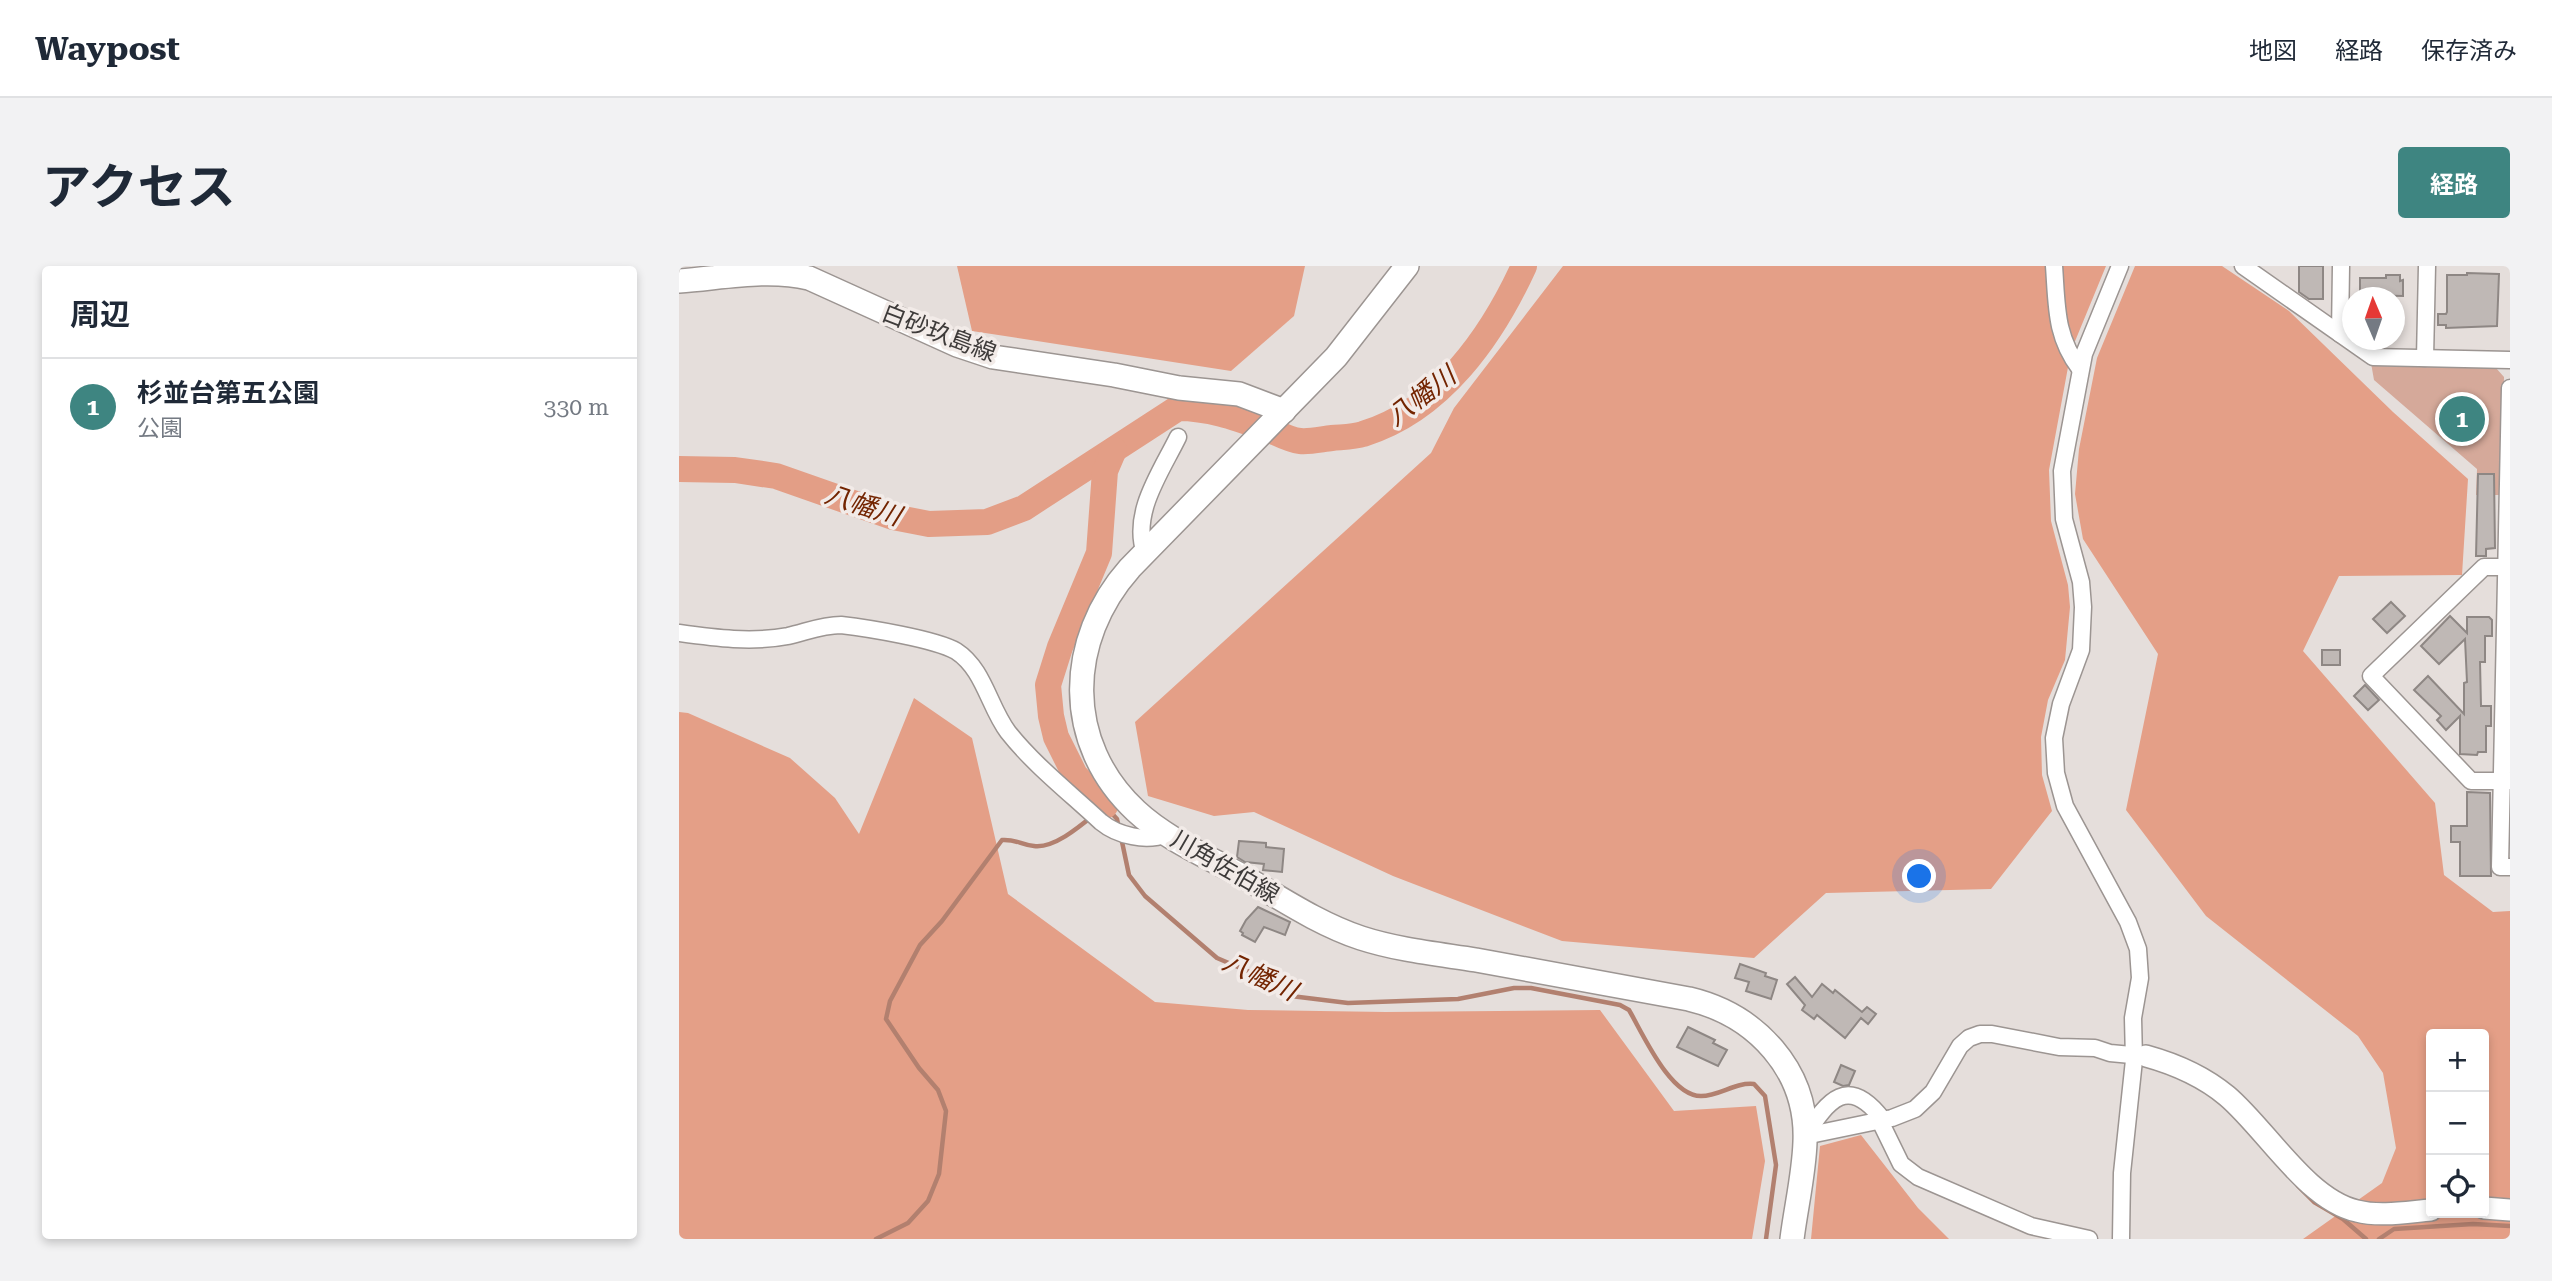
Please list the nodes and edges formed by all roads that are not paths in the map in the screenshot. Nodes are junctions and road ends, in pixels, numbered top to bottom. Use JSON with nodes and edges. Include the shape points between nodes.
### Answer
{"nodes":[{"id":1,"x":1407,"y":266,"type":"edge"},
{"id":2,"x":2054,"y":266,"type":"edge"},
{"id":3,"x":2120,"y":266,"type":"edge"},
{"id":4,"x":2341,"y":266,"type":"edge"},
{"id":5,"x":2427,"y":266,"type":"edge"},
{"id":6,"x":2251,"y":269,"type":"edge"},
{"id":7,"x":679,"y":281,"type":"edge"},
{"id":8,"x":2340,"y":334,"type":"junction"},
{"id":9,"x":2425,"y":358,"type":"junction"},
{"id":10,"x":2510,"y":360,"type":"edge"},
{"id":11,"x":2080,"y":369,"type":"junction"},
{"id":12,"x":2510,"y":388,"type":"edge"},
{"id":13,"x":1283,"y":412,"type":"junction"},
{"id":14,"x":1178,"y":437,"type":"dead end"},
{"id":15,"x":1145,"y":553,"type":"junction"},
{"id":16,"x":2506,"y":567,"type":"junction"},
{"id":17,"x":679,"y":632,"type":"edge"},
{"id":18,"x":2507,"y":696,"type":"edge"},
{"id":19,"x":2506,"y":781,"type":"edge"},
{"id":20,"x":1167,"y":834,"type":"junction"},
{"id":21,"x":2510,"y":867,"type":"edge"},
{"id":22,"x":2140,"y":1056,"type":"junction"},
{"id":23,"x":1882,"y":1120,"type":"junction"},
{"id":24,"x":1805,"y":1136,"type":"junction"},
{"id":25,"x":2489,"y":1208,"type":"edge"},
{"id":26,"x":2426,"y":1210,"type":"edge"},
{"id":27,"x":2510,"y":1210,"type":"edge"},
{"id":28,"x":1792,"y":1239,"type":"edge"},
{"id":29,"x":2089,"y":1239,"type":"edge"},
{"id":30,"x":2121,"y":1239,"type":"edge"}],
"edges":[{"from":1,"to":13,"type":"main road","name":"川角佐伯線","via":[[1343,349]]},
{"from":2,"to":11,"type":"street","via":[[2060,331]]},
{"from":3,"to":11,"type":"street"},
{"from":4,"to":8,"type":"street"},
{"from":5,"to":9,"type":"street"},
{"from":6,"to":8,"type":"street"},
{"from":7,"to":13,"type":"main road","name":"白砂玖島線","via":[[765,274],[809,278],[993,357],[1239,394]]},
{"from":8,"to":9,"type":"street","via":[[2373,357]]},
{"from":9,"to":10,"type":"street"},
{"from":11,"to":22,"type":"street","via":[[2065,447],[2062,495],[2081,582],[2082,637],[2078,663],[2061,704],[2054,755],[2065,806],[2138,949],[2140,978],[2132,1028]]},
{"from":12,"to":16,"type":"street"},
{"from":13,"to":15,"type":"main road","name":"川角佐伯線"},
{"from":14,"to":15,"type":"street","via":[[1142,515]]},
{"from":15,"to":20,"type":"main road","name":"川角佐伯線","via":[[1098,613],[1086,647],[1082,701],[1089,737],[1108,778],[1137,812]]},
{"from":16,"to":18,"type":"street"},
{"from":16,"to":19,"type":"street","via":[[2484,567],[2371,676],[2471,781]]},
{"from":17,"to":20,"type":"street","via":[[757,639],[841,625],[948,647],[973,667],[1010,734],[1106,826],[1148,838]]},
{"from":18,"to":19,"type":"street"},
{"from":19,"to":21,"type":"street","via":[[2500,867]]},
{"from":20,"to":24,"type":"main road","name":"川角佐伯線","via":[[1314,917],[1363,939],[1689,999],[1721,1009],[1756,1031],[1784,1062],[1803,1108]]},
{"from":22,"to":23,"type":"street","via":[[1980,1034],[1960,1046],[1925,1101],[1904,1115]]},
{"from":22,"to":26,"type":"street","via":[[2194,1074],[2227,1096],[2332,1202],[2370,1213]]},
{"from":22,"to":30,"type":"street","via":[[2123,1163]]},
{"from":23,"to":24,"type":"street"},
{"from":23,"to":24,"type":"street","via":[[1861,1099],[1838,1097],[1820,1112]]},
{"from":23,"to":29,"type":"street","via":[[1895,1154],[1909,1172],[2031,1226]]},
{"from":24,"to":28,"type":"main road","name":"川角佐伯線"},
{"from":25,"to":27,"type":"street"}]}
